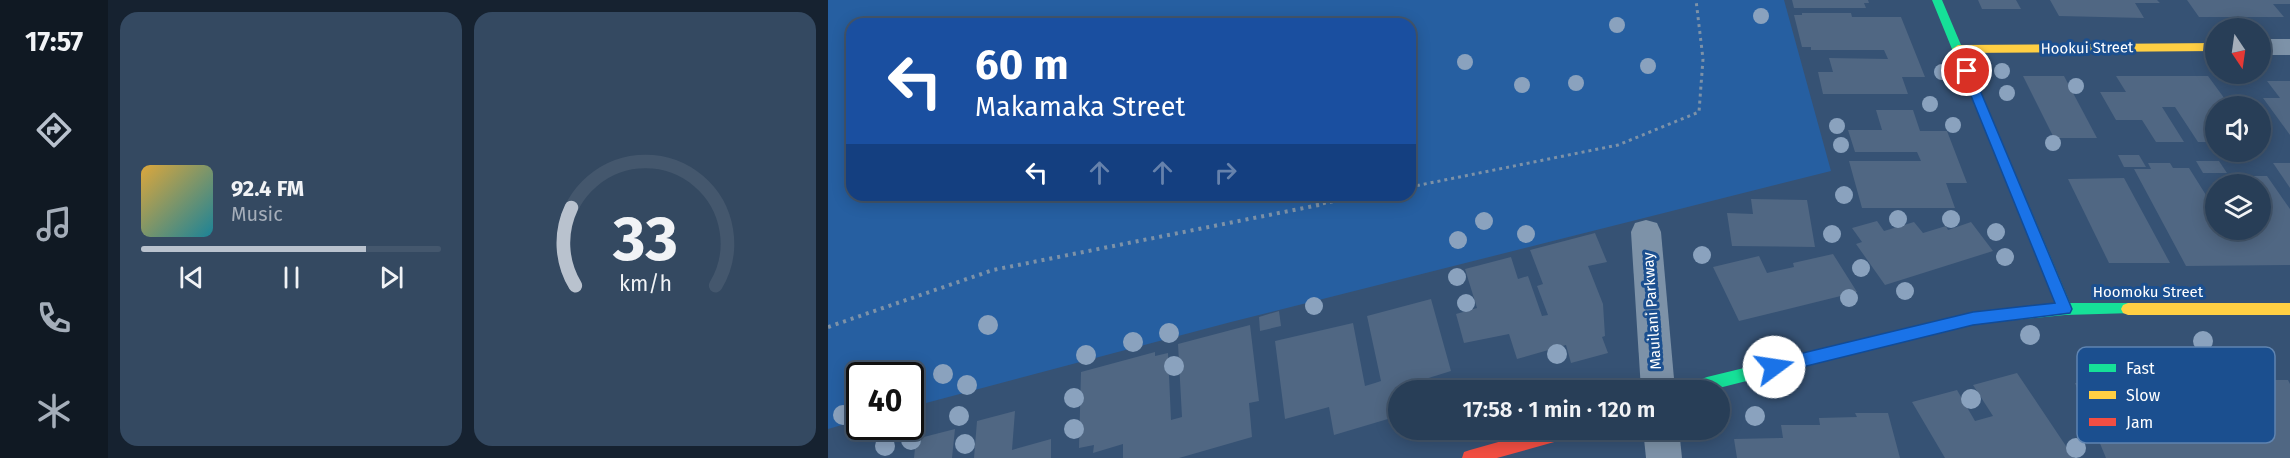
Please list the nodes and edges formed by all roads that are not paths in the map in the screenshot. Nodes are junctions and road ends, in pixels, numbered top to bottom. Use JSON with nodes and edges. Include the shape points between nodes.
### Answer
{"nodes":[{"id":1,"x":1936,"y":0,"type":"edge"},
{"id":2,"x":2205,"y":47,"type":"edge"},
{"id":3,"x":2271,"y":47,"type":"edge"},
{"id":4,"x":2290,"y":47,"type":"edge"},
{"id":5,"x":1958,"y":49,"type":"junction"},
{"id":6,"x":1646,"y":232,"type":"dead end"},
{"id":7,"x":2065,"y":309,"type":"junction"},
{"id":8,"x":2290,"y":309,"type":"edge"},
{"id":9,"x":1657,"y":380,"type":"edge"},
{"id":10,"x":1723,"y":380,"type":"edge"},
{"id":11,"x":1533,"y":440,"type":"edge"},
{"id":12,"x":1662,"y":440,"type":"edge"},
{"id":13,"x":1470,"y":458,"type":"edge"},
{"id":14,"x":1664,"y":458,"type":"edge"}],
"edges":[{"from":1,"to":5,"type":"street"},
{"from":2,"to":5,"type":"street","name":"Hookui Street"},
{"from":3,"to":4,"type":"street"},
{"from":5,"to":7,"type":"street"},
{"from":6,"to":9,"type":"street","name":"Mauilani Parkway"},
{"from":7,"to":8,"type":"street","name":"Hoomoku Street"},
{"from":7,"to":10,"type":"street","name":"Hoomoku Street","via":[[1973,318]]},
{"from":11,"to":13,"type":"street"},
{"from":12,"to":14,"type":"street"}]}
